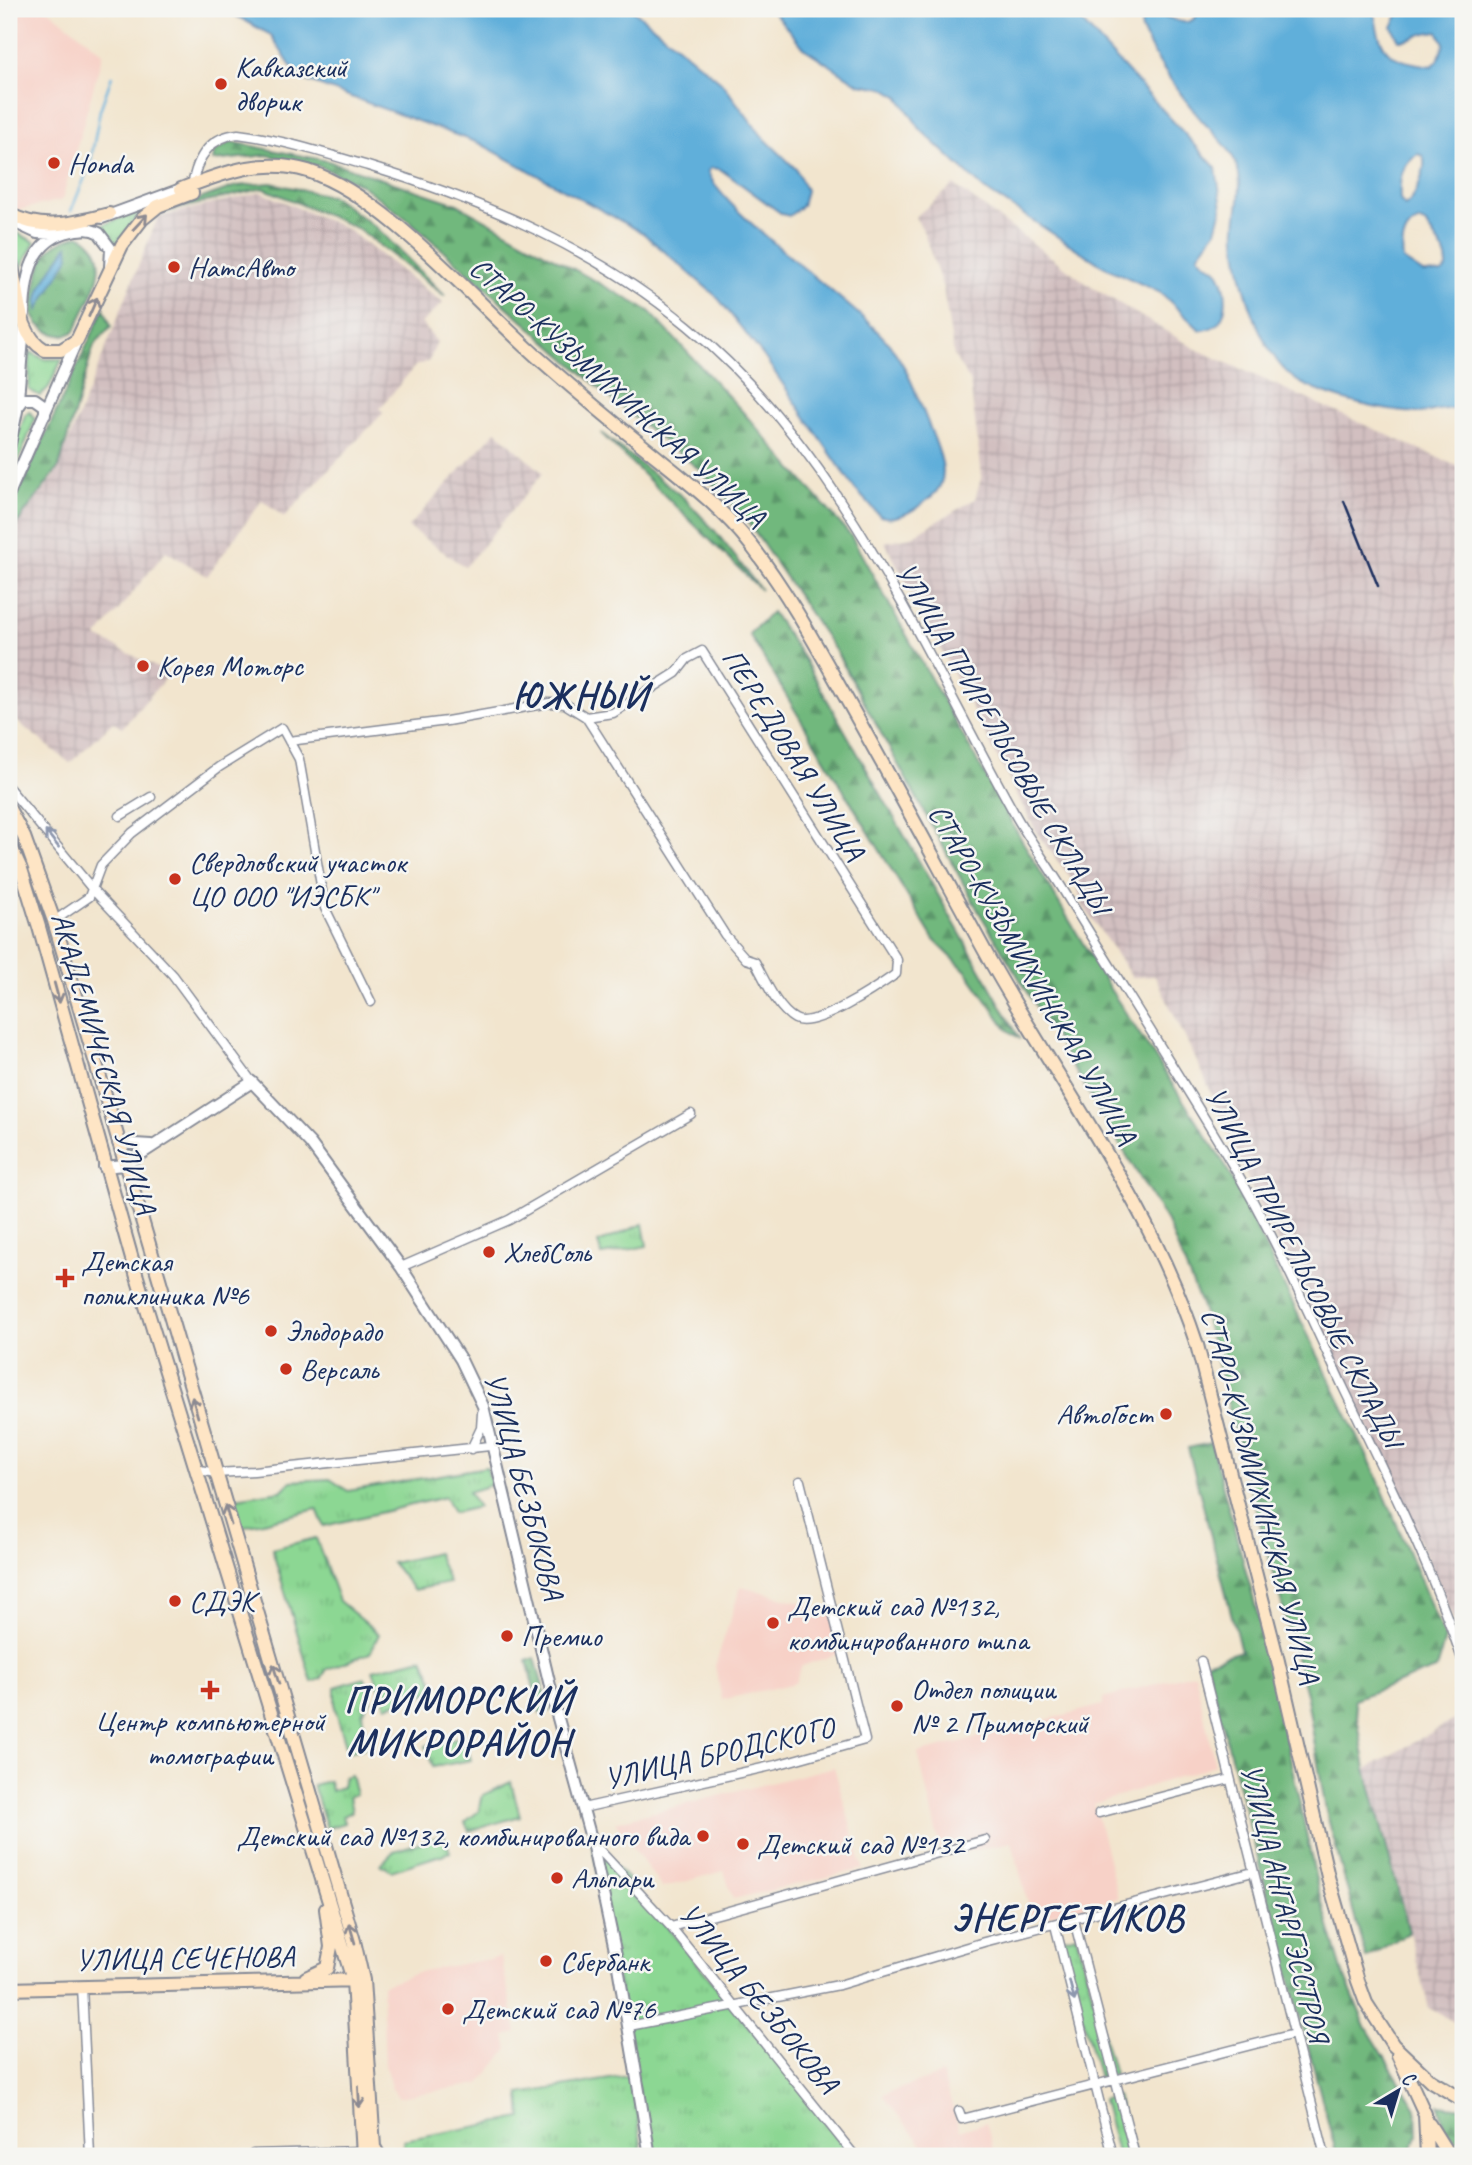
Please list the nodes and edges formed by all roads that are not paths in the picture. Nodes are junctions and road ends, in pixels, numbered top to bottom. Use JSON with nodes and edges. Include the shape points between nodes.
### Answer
{"nodes":[{"id":1,"x":188,"y":189,"type":"junction"},
{"id":2,"x":9,"y":214,"type":"edge"},
{"id":3,"x":109,"y":214,"type":"junction"},
{"id":4,"x":9,"y":220,"type":"edge"},
{"id":5,"x":82,"y":229,"type":"junction"},
{"id":6,"x":63,"y":233,"type":"junction"},
{"id":7,"x":9,"y":257,"type":"edge"},
{"id":8,"x":108,"y":273,"type":"junction"},
{"id":9,"x":24,"y":325,"type":"junction"},
{"id":10,"x":77,"y":340,"type":"junction"},
{"id":11,"x":17,"y":411,"type":"junction"},
{"id":12,"x":45,"y":415,"type":"junction"},
{"id":13,"x":9,"y":449,"type":"edge"},
{"id":14,"x":9,"y":494,"type":"edge"},
{"id":15,"x":586,"y":718,"type":"junction"},
{"id":16,"x":289,"y":741,"type":"junction"},
{"id":17,"x":9,"y":788,"type":"edge"},
{"id":18,"x":150,"y":797,"type":"dead end"},
{"id":19,"x":9,"y":809,"type":"edge"},
{"id":20,"x":120,"y":817,"type":"dead end"},
{"id":21,"x":9,"y":844,"type":"edge"},
{"id":22,"x":94,"y":891,"type":"junction"},
{"id":23,"x":54,"y":921,"type":"junction"},
{"id":24,"x":371,"y":1002,"type":"dead end"},
{"id":25,"x":252,"y":1082,"type":"junction"},
{"id":26,"x":691,"y":1114,"type":"dead end"},
{"id":27,"x":118,"y":1143,"type":"junction"},
{"id":28,"x":151,"y":1145,"type":"junction"},
{"id":29,"x":124,"y":1165,"type":"junction"},
{"id":30,"x":104,"y":1167,"type":"junction"},
{"id":31,"x":136,"y":1203,"type":"junction"},
{"id":32,"x":116,"y":1205,"type":"junction"},
{"id":33,"x":401,"y":1267,"type":"junction"},
{"id":34,"x":483,"y":1406,"type":"junction"},
{"id":35,"x":490,"y":1446,"type":"junction"},
{"id":36,"x":471,"y":1449,"type":"junction"},
{"id":37,"x":195,"y":1469,"type":"junction"},
{"id":38,"x":215,"y":1473,"type":"junction"},
{"id":39,"x":800,"y":1481,"type":"dead end"},
{"id":40,"x":1201,"y":1661,"type":"dead end"},
{"id":41,"x":1463,"y":1662,"type":"edge"},
{"id":42,"x":1230,"y":1779,"type":"junction"},
{"id":43,"x":583,"y":1808,"type":"junction"},
{"id":44,"x":1099,"y":1813,"type":"dead end"},
{"id":45,"x":985,"y":1840,"type":"dead end"},
{"id":46,"x":592,"y":1842,"type":"junction"},
{"id":47,"x":319,"y":1863,"type":"junction"},
{"id":48,"x":1253,"y":1872,"type":"junction"},
{"id":49,"x":1074,"y":1920,"type":"junction"},
{"id":50,"x":1055,"y":1925,"type":"junction"},
{"id":51,"x":671,"y":1927,"type":"junction"},
{"id":52,"x":358,"y":1980,"type":"junction"},
{"id":53,"x":298,"y":1981,"type":"junction"},
{"id":54,"x":82,"y":1986,"type":"junction"},
{"id":55,"x":9,"y":1989,"type":"edge"},
{"id":56,"x":735,"y":2007,"type":"junction"},
{"id":57,"x":629,"y":2026,"type":"junction"},
{"id":58,"x":1294,"y":2034,"type":"junction"},
{"id":59,"x":1393,"y":2045,"type":"junction"},
{"id":60,"x":1115,"y":2079,"type":"junction"},
{"id":61,"x":1096,"y":2084,"type":"junction"},
{"id":62,"x":1463,"y":2100,"type":"edge"},
{"id":63,"x":960,"y":2111,"type":"dead end"},
{"id":64,"x":1425,"y":2114,"type":"junction"},
{"id":65,"x":369,"y":2153,"type":"edge"},
{"id":66,"x":253,"y":2154,"type":"dead end"},
{"id":67,"x":90,"y":2156,"type":"edge"},
{"id":68,"x":650,"y":2156,"type":"edge"},
{"id":69,"x":855,"y":2156,"type":"edge"},
{"id":70,"x":1113,"y":2156,"type":"edge"},
{"id":71,"x":1135,"y":2156,"type":"edge"},
{"id":72,"x":1325,"y":2156,"type":"edge"},
{"id":73,"x":1426,"y":2156,"type":"edge"},
{"id":74,"x":1449,"y":2156,"type":"edge"}],
"edges":[{"from":1,"to":3,"type":"street","name":"СТАРО-КУЗЬМИХИНСКАЯ УЛИЦА"},
{"from":8,"to":1,"type":"main road","name":"СТАРО-КУЗЬМИХИНСКАЯ УЛИЦА","one_way":true,"via":[[126,238],[145,215]]},
{"from":1,"to":41,"type":"street","name":"УЛИЦА ПРИРЕЛЬСОВЫЕ СКЛАДЫ","via":[[200,157],[219,139],[238,134],[304,147],[444,189],[527,224],[597,262],[687,324],[772,412],[816,466],[871,552],[1020,823],[1234,1166],[1402,1511]]},
{"from":1,"to":59,"type":"main road","name":"СТАРО-КУЗЬМИХИНСКАЯ УЛИЦА","via":[[236,169],[268,166],[312,173],[348,190],[717,507],[753,547],[821,653],[1043,1053],[1131,1193],[1181,1296],[1229,1467],[1350,1957],[1366,2003]]},
{"from":2,"to":3,"type":"main road","name":"СТАРО-КУЗЬМИХИНСКАЯ УЛИЦА","via":[[29,223],[52,225]]},
{"from":3,"to":5,"type":"street","name":"СТАРО-КУЗЬМИХИНСКАЯ УЛИЦА"},
{"from":4,"to":6,"type":"street","via":[[40,234]]},
{"from":5,"to":6,"type":"street"},
{"from":5,"to":8,"type":"street","via":[[97,232],[108,242],[112,256]]},
{"from":6,"to":9,"type":"street","via":[[47,242],[32,262],[25,285]]},
{"from":7,"to":9,"type":"main road"},
{"from":10,"to":8,"type":"main road","one_way":true},
{"from":9,"to":10,"type":"main road","via":[[34,342],[47,351]]},
{"from":9,"to":11,"type":"street"},
{"from":10,"to":12,"type":"street"},
{"from":11,"to":12,"type":"street","via":[[23,400],[33,398],[44,405]]},
{"from":11,"to":13,"type":"street"},
{"from":12,"to":14,"type":"street"},
{"from":15,"to":15,"type":"street","name":"ПЕРЕДОВАЯ УЛИЦА","via":[[725,935],[746,959],[755,962],[786,1012],[796,1020],[813,1021],[896,974],[897,960],[702,651],[613,713]]},
{"from":15,"to":16,"type":"street","via":[[565,704],[549,704]]},
{"from":16,"to":22,"type":"street","via":[[282,729],[168,804],[112,850],[101,865]]},
{"from":16,"to":24,"type":"street","via":[[299,759],[325,908]]},
{"from":22,"to":17,"type":"street","name":"УЛИЦА БЕЗБОКОВА","one_way":true},
{"from":18,"to":20,"type":"street"},
{"from":19,"to":23,"type":"main road","via":[[24,836]]},
{"from":21,"to":30,"type":"main road","name":"АКАДЕМИЧЕСКАЯ УЛИЦА","one_way":true,"via":[[39,928]]},
{"from":22,"to":23,"type":"street"},
{"from":22,"to":25,"type":"street","name":"УЛИЦА БЕЗБОКОВА","via":[[173,975]]},
{"from":23,"to":27,"type":"main road"},
{"from":25,"to":28,"type":"street"},
{"from":25,"to":33,"type":"street","name":"УЛИЦА БЕЗБОКОВА","via":[[310,1143]]},
{"from":26,"to":33,"type":"street","via":[[509,1220]]},
{"from":27,"to":28,"type":"street"},
{"from":27,"to":29,"type":"main road"},
{"from":28,"to":29,"type":"street"},
{"from":29,"to":30,"type":"street"},
{"from":29,"to":31,"type":"main road"},
{"from":30,"to":32,"type":"main road","name":"АКАДЕМИЧЕСКАЯ УЛИЦА"},
{"from":31,"to":32,"type":"main road"},
{"from":38,"to":31,"type":"main road","one_way":true},
{"from":32,"to":37,"type":"main road","name":"АКАДЕМИЧЕСКАЯ УЛИЦА"},
{"from":33,"to":34,"type":"street","name":"УЛИЦА БЕЗБОКОВА","via":[[461,1360]]},
{"from":34,"to":35,"type":"street","name":"УЛИЦА БЕЗБОКОВА"},
{"from":34,"to":36,"type":"street","via":[[481,1428]]},
{"from":35,"to":36,"type":"street"},
{"from":35,"to":43,"type":"street","name":"УЛИЦА БЕЗБОКОВА"},
{"from":36,"to":38,"type":"street"},
{"from":37,"to":38,"type":"street"},
{"from":37,"to":47,"type":"main road","name":"АКАДЕМИЧЕСКАЯ УЛИЦА"},
{"from":52,"to":38,"type":"main road","one_way":true,"via":[[310,1786]]},
{"from":39,"to":43,"type":"street","name":"УЛИЦА БРОДСКОГО","via":[[865,1740]]},
{"from":40,"to":42,"type":"street","name":"УЛИЦА АНГАРГЭССТРОЯ"},
{"from":42,"to":44,"type":"street"},
{"from":42,"to":48,"type":"street","name":"УЛИЦА АНГАРГЭССТРОЯ"},
{"from":43,"to":46,"type":"street","name":"УЛИЦА БЕЗБОКОВА"},
{"from":45,"to":51,"type":"street"},
{"from":46,"to":51,"type":"street","name":"УЛИЦА БЕЗБОКОВА"},
{"from":46,"to":57,"type":"street","name":"УЛИЦА БЕЗБОКОВА"},
{"from":47,"to":52,"type":"main road","name":"АКАДЕМИЧЕСКАЯ УЛИЦА"},
{"from":47,"to":53,"type":"main road","via":[[331,1947],[327,1968]]},
{"from":48,"to":49,"type":"street"},
{"from":48,"to":58,"type":"street","name":"УЛИЦА АНГАРГЭССТРОЯ"},
{"from":49,"to":50,"type":"street"},
{"from":49,"to":60,"type":"street"},
{"from":50,"to":56,"type":"street","via":[[839,1985]]},
{"from":50,"to":61,"type":"street","one_way":true},
{"from":51,"to":56,"type":"street","name":"УЛИЦА БЕЗБОКОВА"},
{"from":52,"to":53,"type":"main road","name":"УЛИЦА СЕЧЕНОВА"},
{"from":52,"to":65,"type":"main road"},
{"from":53,"to":54,"type":"main road","name":"УЛИЦА СЕЧЕНОВА"},
{"from":54,"to":55,"type":"main road","name":"УЛИЦА СЕЧЕНОВА"},
{"from":54,"to":67,"type":"street"},
{"from":56,"to":57,"type":"street"},
{"from":56,"to":69,"type":"street","name":"УЛИЦА БЕЗБОКОВА"},
{"from":57,"to":68,"type":"street","name":"УЛИЦА БЕЗБОКОВА"},
{"from":58,"to":60,"type":"street"},
{"from":58,"to":72,"type":"street","name":"УЛИЦА АНГАРГЭССТРОЯ"},
{"from":59,"to":62,"type":"main road","via":[[1431,2081]]},
{"from":59,"to":64,"type":"main road"},
{"from":60,"to":61,"type":"street"},
{"from":60,"to":71,"type":"street"},
{"from":61,"to":63,"type":"street","via":[[962,2119]]},
{"from":61,"to":70,"type":"street"},
{"from":64,"to":73,"type":"main road"},
{"from":64,"to":74,"type":"main road"},
{"from":65,"to":66,"type":"street"}]}
